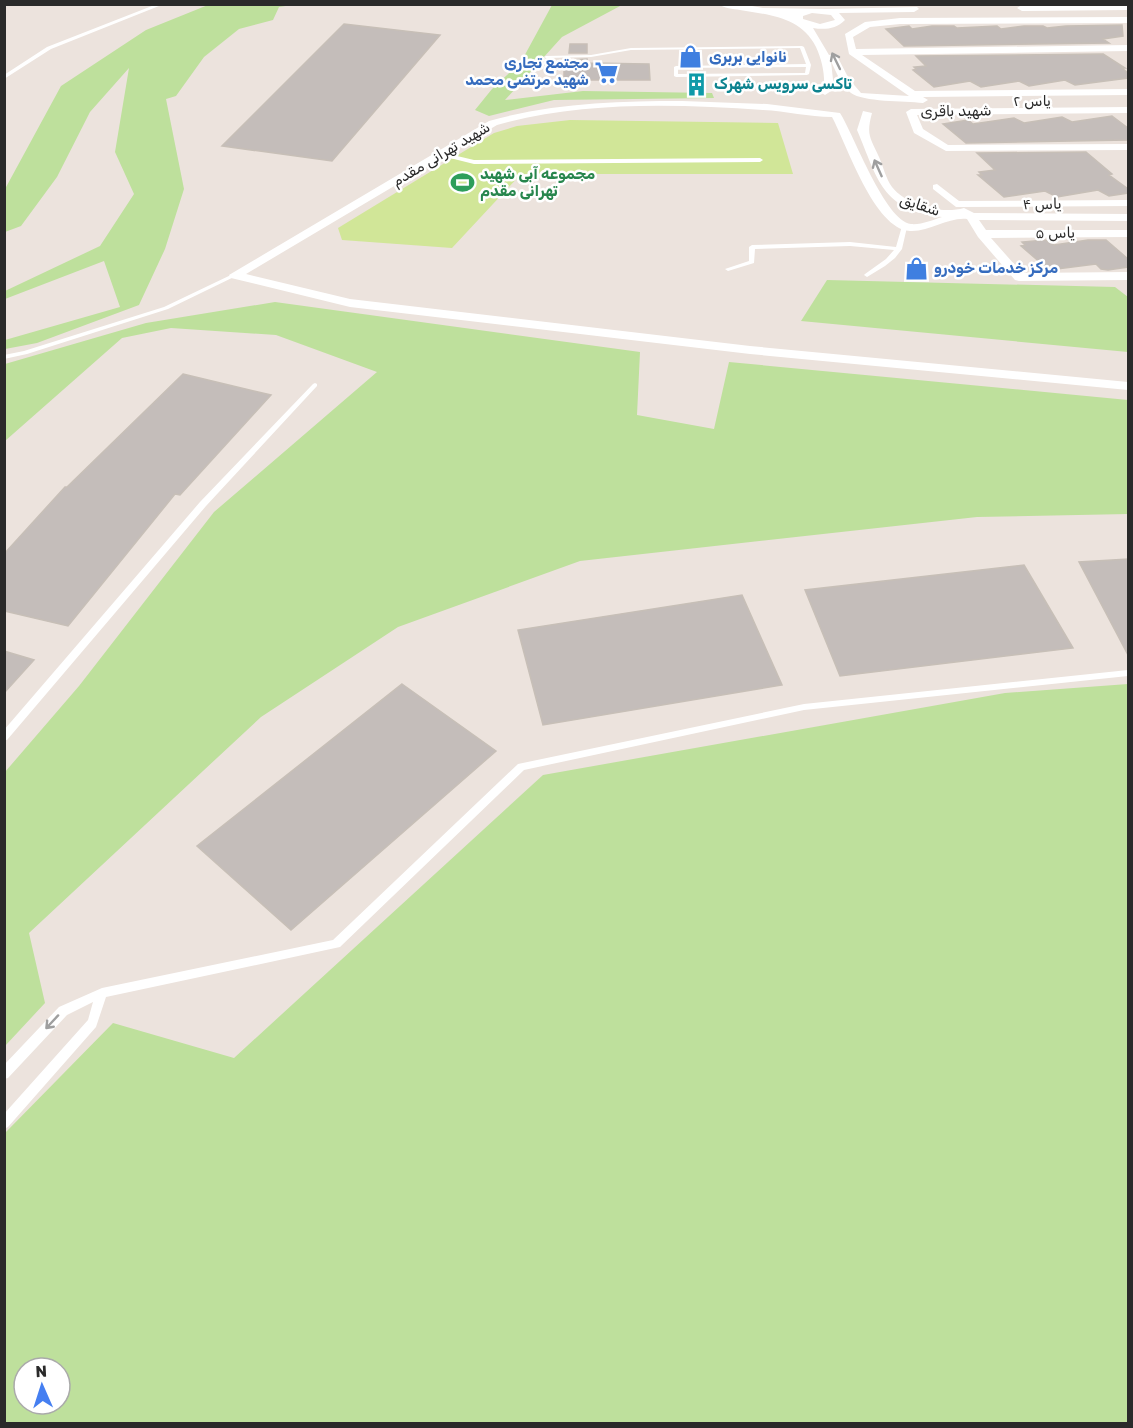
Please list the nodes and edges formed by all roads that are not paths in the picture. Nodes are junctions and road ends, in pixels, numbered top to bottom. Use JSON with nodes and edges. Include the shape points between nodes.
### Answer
{"nodes":[{"id":1,"x":162,"y":4,"type":"edge"},
{"id":2,"x":722,"y":4,"type":"edge"},
{"id":3,"x":1128,"y":7,"type":"edge"},
{"id":4,"x":1011,"y":8,"type":"dead end"},
{"id":5,"x":930,"y":9,"type":"dead end"},
{"id":6,"x":763,"y":11,"type":"junction"},
{"id":7,"x":806,"y":11,"type":"junction"},
{"id":8,"x":829,"y":11,"type":"junction"},
{"id":9,"x":1128,"y":12,"type":"edge"},
{"id":10,"x":1128,"y":20,"type":"edge"},
{"id":11,"x":802,"y":22,"type":"junction"},
{"id":12,"x":836,"y":22,"type":"junction"},
{"id":13,"x":1128,"y":48,"type":"edge"},
{"id":14,"x":852,"y":52,"type":"junction"},
{"id":15,"x":546,"y":57,"type":"dead end"},
{"id":16,"x":809,"y":65,"type":"junction"},
{"id":17,"x":4,"y":78,"type":"edge"},
{"id":18,"x":1128,"y":92,"type":"edge"},
{"id":19,"x":859,"y":94,"type":"junction"},
{"id":20,"x":818,"y":97,"type":"junction"},
{"id":21,"x":797,"y":99,"type":"dead end"},
{"id":22,"x":1128,"y":101,"type":"edge"},
{"id":23,"x":915,"y":103,"type":"junction"},
{"id":24,"x":705,"y":104,"type":"junction"},
{"id":25,"x":1128,"y":110,"type":"edge"},
{"id":26,"x":869,"y":111,"type":"junction"},
{"id":27,"x":833,"y":114,"type":"junction"},
{"id":28,"x":1128,"y":147,"type":"edge"},
{"id":29,"x":440,"y":154,"type":"junction"},
{"id":30,"x":760,"y":160,"type":"dead end"},
{"id":31,"x":937,"y":186,"type":"dead end"},
{"id":32,"x":1128,"y":203,"type":"edge"},
{"id":33,"x":957,"y":210,"type":"junction"},
{"id":34,"x":971,"y":216,"type":"junction"},
{"id":35,"x":1128,"y":216,"type":"edge"},
{"id":36,"x":903,"y":227,"type":"junction"},
{"id":37,"x":1128,"y":233,"type":"edge"},
{"id":38,"x":982,"y":234,"type":"junction"},
{"id":39,"x":899,"y":249,"type":"junction"},
{"id":40,"x":728,"y":269,"type":"dead end"},
{"id":41,"x":235,"y":275,"type":"junction"},
{"id":42,"x":867,"y":275,"type":"dead end"},
{"id":43,"x":1128,"y":276,"type":"edge"},
{"id":44,"x":4,"y":357,"type":"edge"},
{"id":45,"x":315,"y":385,"type":"dead end"},
{"id":46,"x":1128,"y":386,"type":"edge"},
{"id":47,"x":1128,"y":673,"type":"edge"},
{"id":48,"x":4,"y":737,"type":"edge"},
{"id":49,"x":102,"y":993,"type":"junction"},
{"id":50,"x":4,"y":1074,"type":"edge"},
{"id":51,"x":4,"y":1123,"type":"edge"}],
"edges":[{"from":1,"to":17,"type":"lane","via":[[49,48]]},
{"from":2,"to":6,"type":"street"},
{"from":3,"to":4,"type":"street"},
{"from":5,"to":8,"type":"street"},
{"from":6,"to":7,"type":"street"},
{"from":6,"to":11,"type":"street"},
{"from":7,"to":8,"type":"street"},
{"from":7,"to":11,"type":"street","via":[[798,15]]},
{"from":8,"to":12,"type":"street","via":[[837,15]]},
{"from":9,"to":12,"type":"street","via":[[870,14]]},
{"from":10,"to":14,"type":"street","via":[[868,24],[849,36]]},
{"from":11,"to":12,"type":"street","via":[[813,26]]},
{"from":11,"to":20,"type":"street","via":[[819,45],[831,78],[829,89]]},
{"from":19,"to":12,"type":"street","one_way":true,"via":[[845,80],[829,47],[828,33]]},
{"from":13,"to":14,"type":"street"},
{"from":14,"to":23,"type":"street"},
{"from":15,"to":16,"type":"lane","via":[[591,56],[631,49],[802,47]]},
{"from":16,"to":16,"type":"lane","via":[[676,67],[676,76],[807,74]]},
{"from":18,"to":23,"type":"street"},
{"from":19,"to":20,"type":"street"},
{"from":19,"to":23,"type":"street"},
{"from":19,"to":26,"type":"street","via":[[872,102]]},
{"from":20,"to":27,"type":"street","via":[[818,108]]},
{"from":21,"to":24,"type":"street","name":"شهید تهرانی مقدم"},
{"from":22,"to":23,"type":"street","name":"یاس ۲"},
{"from":23,"to":25,"type":"street","name":"شهید باقری"},
{"from":23,"to":26,"type":"street","name":"شهید تهرانی مقدم"},
{"from":23,"to":28,"type":"street","name":"شهید باقری","via":[[910,112],[918,131],[946,148]]},
{"from":24,"to":27,"type":"street","name":"شهید تهرانی مقدم","via":[[793,107]]},
{"from":24,"to":29,"type":"street","name":"شهید تهرانی مقدم","via":[[590,105],[524,113],[493,123]]},
{"from":26,"to":27,"type":"street","name":"شهید تهرانی مقدم","via":[[853,116]]},
{"from":33,"to":26,"type":"street","name":"شقایق","one_way":true,"via":[[931,212],[893,195],[862,130]]},
{"from":27,"to":36,"type":"street","name":"شقایق","via":[[850,139],[889,218]]},
{"from":29,"to":30,"type":"lane","via":[[474,162]]},
{"from":29,"to":41,"type":"street","name":"شهید تهرانی مقدم"},
{"from":31,"to":33,"type":"street"},
{"from":32,"to":33,"type":"street","name":"یاس ۴"},
{"from":33,"to":34,"type":"street"},
{"from":33,"to":36,"type":"street","name":"شقایق","via":[[921,226]]},
{"from":34,"to":35,"type":"street"},
{"from":34,"to":38,"type":"street"},
{"from":36,"to":39,"type":"lane"},
{"from":37,"to":38,"type":"street","name":"یاس ۵"},
{"from":38,"to":43,"type":"street","via":[[1019,277]]},
{"from":39,"to":40,"type":"lane","via":[[850,244],[752,247],[752,262]]},
{"from":39,"to":42,"type":"lane","via":[[895,257]]},
{"from":41,"to":44,"type":"lane","via":[[166,308]]},
{"from":41,"to":46,"type":"street","via":[[350,303],[750,350]]},
{"from":45,"to":48,"type":"lane","via":[[203,504]]},
{"from":47,"to":49,"type":"lane","via":[[804,706],[521,767],[336,944]]},
{"from":49,"to":50,"type":"lane","one_way":true,"via":[[63,1011]]},
{"from":49,"to":51,"type":"lane","via":[[92,1023]]}]}
